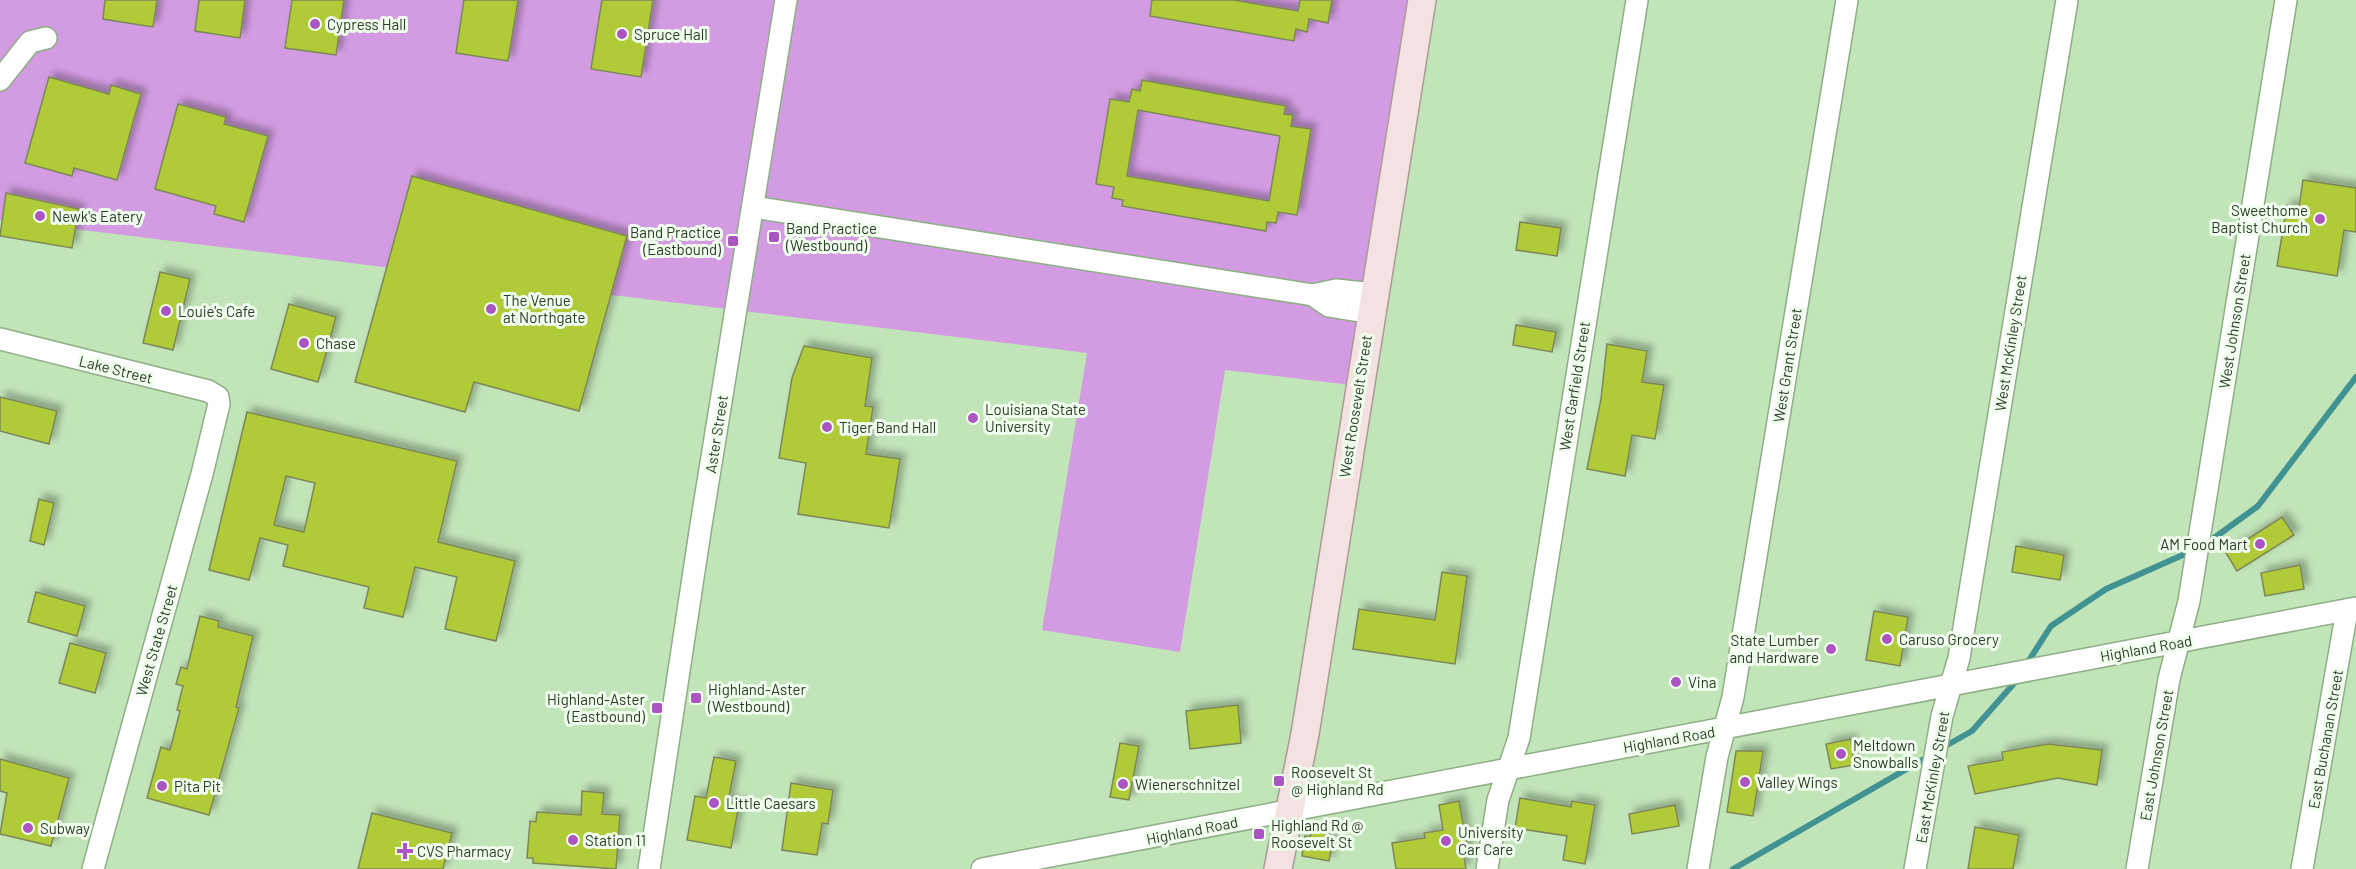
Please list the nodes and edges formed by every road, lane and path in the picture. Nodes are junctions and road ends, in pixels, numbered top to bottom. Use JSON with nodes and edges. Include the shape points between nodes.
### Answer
{"nodes":[{"id":1,"x":786,"y":0,"type":"edge"},
{"id":2,"x":1422,"y":0,"type":"edge"},
{"id":3,"x":1637,"y":0,"type":"edge"},
{"id":4,"x":1846,"y":0,"type":"edge"},
{"id":5,"x":2067,"y":0,"type":"edge"},
{"id":6,"x":2286,"y":0,"type":"edge"},
{"id":7,"x":46,"y":38,"type":"dead end"},
{"id":8,"x":0,"y":80,"type":"edge"},
{"id":9,"x":753,"y":207,"type":"junction"},
{"id":10,"x":1372,"y":304,"type":"junction"},
{"id":11,"x":0,"y":339,"type":"edge"},
{"id":12,"x":218,"y":410,"type":"joint"},
{"id":13,"x":2352,"y":609,"type":"edge"},
{"id":14,"x":2178,"y":642,"type":"junction"},
{"id":15,"x":1951,"y":686,"type":"junction"},
{"id":16,"x":1724,"y":730,"type":"junction"},
{"id":17,"x":1508,"y":770,"type":"junction"},
{"id":18,"x":1289,"y":811,"type":"junction"},
{"id":19,"x":1699,"y":862,"type":"edge"},
{"id":20,"x":93,"y":869,"type":"edge"},
{"id":21,"x":649,"y":869,"type":"edge"},
{"id":22,"x":982,"y":869,"type":"edge"},
{"id":23,"x":1278,"y":869,"type":"edge"},
{"id":24,"x":1487,"y":869,"type":"edge"},
{"id":25,"x":1916,"y":869,"type":"edge"},
{"id":26,"x":2137,"y":869,"type":"edge"},
{"id":27,"x":2302,"y":869,"type":"edge"}],
"edges":[{"from":1,"to":9,"type":"street","name":"Aster Street"},
{"from":2,"to":10,"type":"main road","name":"West Roosevelt Street"},
{"from":3,"to":17,"type":"street","name":"West Garfield Street","via":[[1519,738]]},
{"from":4,"to":16,"type":"street","name":"West Grant Street","via":[[1733,697]]},
{"from":5,"to":15,"type":"street","name":"West McKinley Street","via":[[1959,657]]},
{"from":6,"to":14,"type":"street","name":"West Johnson Street","via":[[2189,601]]},
{"from":7,"to":8,"type":"street","via":[[30,42]]},
{"from":9,"to":10,"type":"street","via":[[1313,295],[1329,306]]},
{"from":9,"to":21,"type":"street","name":"Aster Street"},
{"from":10,"to":18,"type":"main road","name":"West Roosevelt Street","via":[[1305,734]]},
{"from":11,"to":12,"type":"street","name":"Lake Street","via":[[208,392],[218,397]]},
{"from":12,"to":20,"type":"street","name":"West State Street"},
{"from":13,"to":14,"type":"street","name":"Highland Road"},
{"from":13,"to":27,"type":"street","name":"East Buchanan Street"},
{"from":14,"to":15,"type":"street","name":"Highland Road"},
{"from":14,"to":26,"type":"street","name":"East Johnson Street"},
{"from":15,"to":16,"type":"street","name":"Highland Road"},
{"from":15,"to":25,"type":"street","name":"East McKinley Street","via":[[1941,721]]},
{"from":16,"to":17,"type":"street","name":"Highland Road"},
{"from":16,"to":19,"type":"street","name":"West Grant Street"},
{"from":17,"to":18,"type":"street","name":"Highland Road"},
{"from":17,"to":24,"type":"street","name":"West Garfield Street","via":[[1498,800]]},
{"from":18,"to":22,"type":"street","name":"Highland Road"},
{"from":18,"to":23,"type":"main road","name":"West Roosevelt Street"}]}
